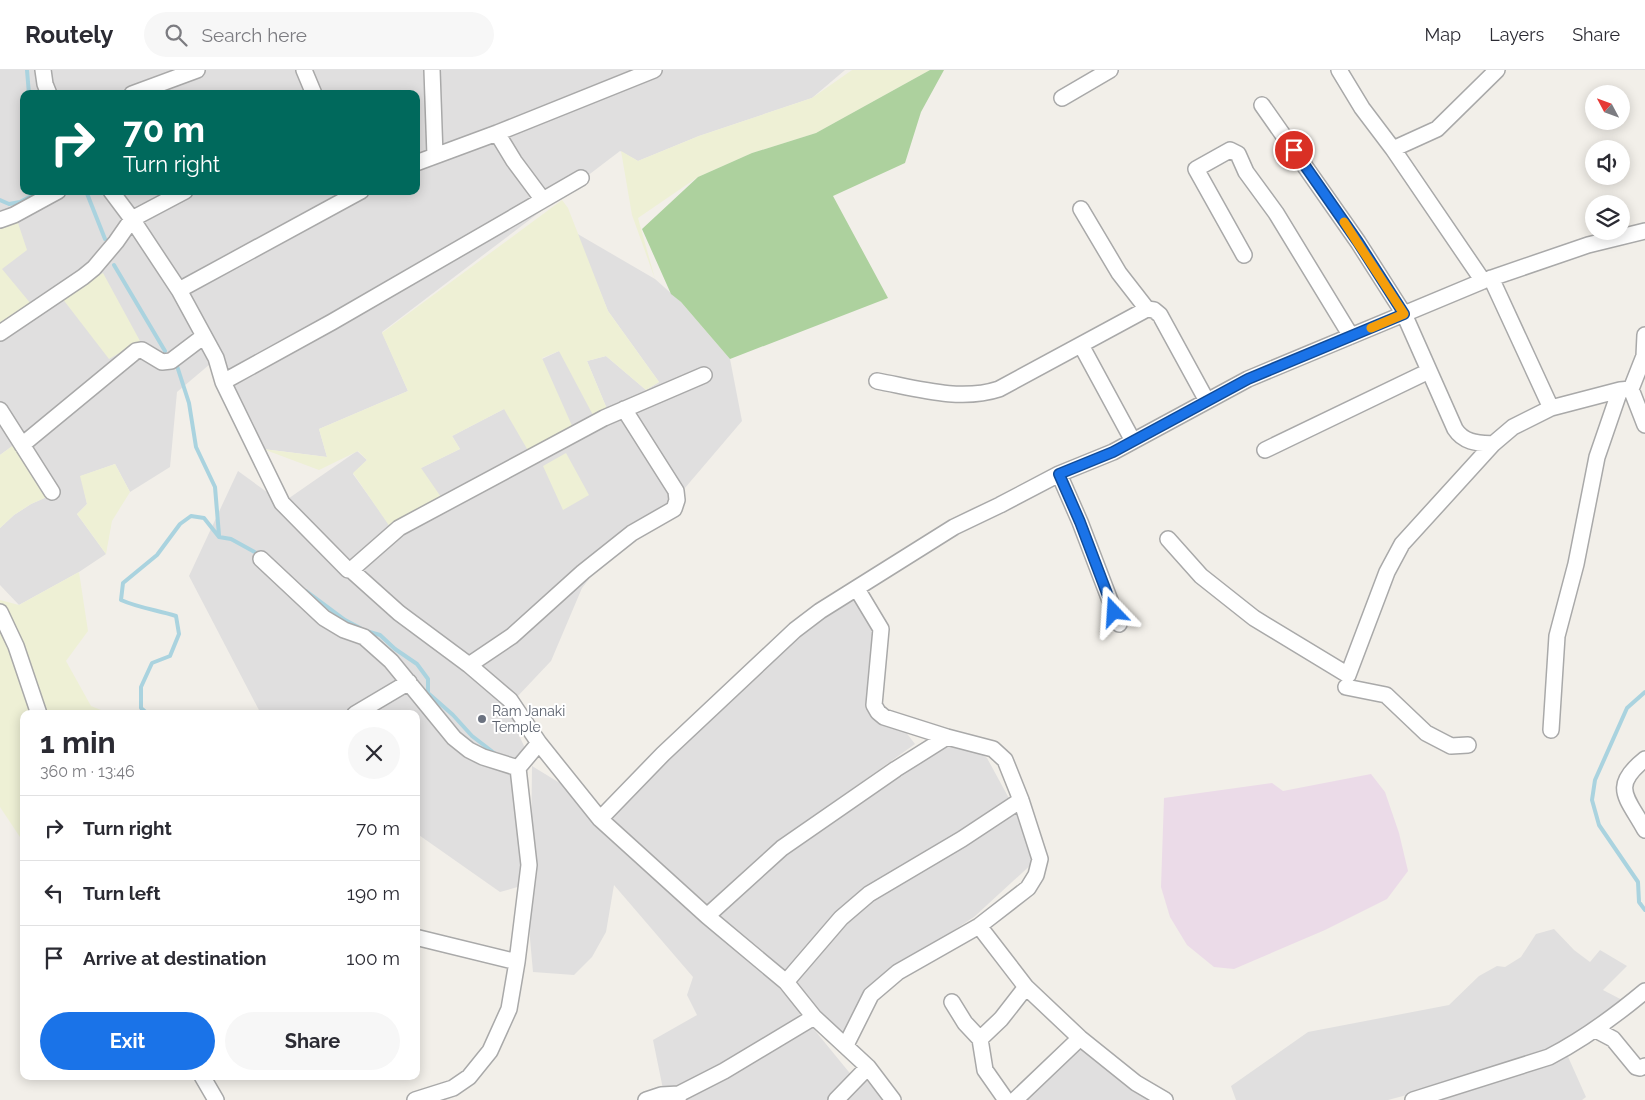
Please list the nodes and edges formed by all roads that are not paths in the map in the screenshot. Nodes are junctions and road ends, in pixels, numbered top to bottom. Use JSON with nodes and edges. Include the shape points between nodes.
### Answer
{"nodes":[{"id":1,"x":43,"y":70,"type":"edge"},
{"id":2,"x":197,"y":70,"type":"edge"},
{"id":3,"x":304,"y":70,"type":"edge"},
{"id":4,"x":433,"y":70,"type":"edge"},
{"id":5,"x":654,"y":70,"type":"edge"},
{"id":6,"x":1110,"y":70,"type":"edge"},
{"id":7,"x":1339,"y":70,"type":"edge"},
{"id":8,"x":1497,"y":70,"type":"edge"},
{"id":9,"x":47,"y":90,"type":"edge"},
{"id":10,"x":143,"y":90,"type":"edge"},
{"id":11,"x":312,"y":90,"type":"edge"},
{"id":12,"x":1062,"y":98,"type":"dead end"},
{"id":13,"x":1262,"y":105,"type":"dead end"},
{"id":14,"x":497,"y":133,"type":"junction"},
{"id":15,"x":1393,"y":149,"type":"junction"},
{"id":16,"x":435,"y":156,"type":"junction"},
{"id":17,"x":420,"y":162,"type":"edge"},
{"id":18,"x":581,"y":178,"type":"dead end"},
{"id":19,"x":51,"y":195,"type":"edge"},
{"id":20,"x":115,"y":195,"type":"edge"},
{"id":21,"x":177,"y":195,"type":"edge"},
{"id":22,"x":353,"y":195,"type":"edge"},
{"id":23,"x":543,"y":200,"type":"junction"},
{"id":24,"x":1081,"y":209,"type":"dead end"},
{"id":25,"x":132,"y":219,"type":"junction"},
{"id":26,"x":0,"y":220,"type":"edge"},
{"id":27,"x":1645,"y":231,"type":"edge"},
{"id":28,"x":1244,"y":255,"type":"dead end"},
{"id":29,"x":1487,"y":280,"type":"junction"},
{"id":30,"x":179,"y":290,"type":"junction"},
{"id":31,"x":1146,"y":309,"type":"junction"},
{"id":32,"x":1404,"y":314,"type":"junction"},
{"id":33,"x":0,"y":333,"type":"edge"},
{"id":34,"x":1645,"y":335,"type":"edge"},
{"id":35,"x":204,"y":336,"type":"junction"},
{"id":36,"x":1352,"y":336,"type":"junction"},
{"id":37,"x":1081,"y":345,"type":"junction"},
{"id":38,"x":1645,"y":356,"type":"edge"},
{"id":39,"x":1429,"y":372,"type":"junction"},
{"id":40,"x":704,"y":375,"type":"dead end"},
{"id":41,"x":877,"y":381,"type":"dead end"},
{"id":42,"x":223,"y":382,"type":"junction"},
{"id":43,"x":1626,"y":390,"type":"junction"},
{"id":44,"x":1207,"y":401,"type":"junction"},
{"id":45,"x":1551,"y":408,"type":"junction"},
{"id":46,"x":624,"y":409,"type":"junction"},
{"id":47,"x":0,"y":410,"type":"edge"},
{"id":48,"x":1645,"y":425,"type":"edge"},
{"id":49,"x":1133,"y":441,"type":"junction"},
{"id":50,"x":1493,"y":444,"type":"junction"},
{"id":51,"x":22,"y":445,"type":"junction"},
{"id":52,"x":1265,"y":450,"type":"dead end"},
{"id":53,"x":1059,"y":474,"type":"junction"},
{"id":54,"x":52,"y":492,"type":"dead end"},
{"id":55,"x":1168,"y":539,"type":"dead end"},
{"id":56,"x":261,"y":559,"type":"dead end"},
{"id":57,"x":351,"y":570,"type":"junction"},
{"id":58,"x":857,"y":589,"type":"junction"},
{"id":59,"x":0,"y":612,"type":"edge"},
{"id":60,"x":1119,"y":624,"type":"dead end"},
{"id":61,"x":469,"y":665,"type":"junction"},
{"id":62,"x":409,"y":682,"type":"junction"},
{"id":63,"x":1346,"y":687,"type":"dead end"},
{"id":64,"x":38,"y":710,"type":"edge"},
{"id":65,"x":362,"y":710,"type":"edge"},
{"id":66,"x":1551,"y":730,"type":"dead end"},
{"id":67,"x":947,"y":737,"type":"junction"},
{"id":68,"x":538,"y":743,"type":"junction"},
{"id":69,"x":1468,"y":745,"type":"dead end"},
{"id":70,"x":1645,"y":758,"type":"edge"},
{"id":71,"x":518,"y":768,"type":"junction"},
{"id":72,"x":1021,"y":800,"type":"junction"},
{"id":73,"x":600,"y":819,"type":"junction"},
{"id":74,"x":1645,"y":830,"type":"edge"},
{"id":75,"x":707,"y":916,"type":"junction"},
{"id":76,"x":979,"y":926,"type":"junction"},
{"id":77,"x":420,"y":938,"type":"edge"},
{"id":78,"x":517,"y":962,"type":"junction"},
{"id":79,"x":786,"y":982,"type":"junction"},
{"id":80,"x":1026,"y":987,"type":"junction"},
{"id":81,"x":1645,"y":991,"type":"edge"},
{"id":82,"x":952,"y":1002,"type":"dead end"},
{"id":83,"x":814,"y":1017,"type":"junction"},
{"id":84,"x":1596,"y":1030,"type":"junction"},
{"id":85,"x":1080,"y":1038,"type":"junction"},
{"id":86,"x":980,"y":1039,"type":"junction"},
{"id":87,"x":846,"y":1045,"type":"junction"},
{"id":88,"x":1645,"y":1066,"type":"edge"},
{"id":89,"x":868,"y":1067,"type":"junction"},
{"id":90,"x":204,"y":1080,"type":"edge"},
{"id":91,"x":678,"y":1097,"type":"edge"},
{"id":92,"x":216,"y":1100,"type":"edge"},
{"id":93,"x":415,"y":1100,"type":"edge"},
{"id":94,"x":646,"y":1100,"type":"edge"},
{"id":95,"x":836,"y":1100,"type":"edge"},
{"id":96,"x":893,"y":1100,"type":"edge"},
{"id":97,"x":1006,"y":1100,"type":"edge"},
{"id":98,"x":1015,"y":1100,"type":"edge"},
{"id":99,"x":1165,"y":1100,"type":"edge"},
{"id":100,"x":1413,"y":1100,"type":"edge"}],
"edges":[{"from":1,"to":9,"type":"street"},
{"from":2,"to":10,"type":"street"},
{"from":3,"to":11,"type":"street"},
{"from":4,"to":16,"type":"street"},
{"from":5,"to":14,"type":"street"},
{"from":6,"to":12,"type":"street"},
{"from":7,"to":15,"type":"street"},
{"from":8,"to":15,"type":"street","via":[[1437,129]]},
{"from":13,"to":32,"type":"street"},
{"from":14,"to":16,"type":"street"},
{"from":14,"to":23,"type":"street"},
{"from":15,"to":29,"type":"street"},
{"from":16,"to":17,"type":"street"},
{"from":18,"to":23,"type":"street"},
{"from":19,"to":26,"type":"street"},
{"from":20,"to":25,"type":"street"},
{"from":21,"to":25,"type":"street"},
{"from":22,"to":30,"type":"street"},
{"from":23,"to":42,"type":"street"},
{"from":24,"to":31,"type":"street","via":[[1119,273]]},
{"from":25,"to":30,"type":"street"},
{"from":25,"to":33,"type":"street","via":[[94,268]]},
{"from":27,"to":29,"type":"street","via":[[1588,245]]},
{"from":28,"to":36,"type":"street","via":[[1196,169],[1230,150],[1238,154],[1246,172],[1276,213]]},
{"from":29,"to":32,"type":"street"},
{"from":29,"to":45,"type":"street"},
{"from":30,"to":35,"type":"street"},
{"from":31,"to":37,"type":"street"},
{"from":31,"to":44,"type":"street","via":[[1160,314]]},
{"from":32,"to":36,"type":"street"},
{"from":32,"to":39,"type":"street"},
{"from":34,"to":38,"type":"street"},
{"from":35,"to":42,"type":"street","via":[[216,358]]},
{"from":35,"to":51,"type":"street","via":[[166,363],[142,350],[136,351]]},
{"from":36,"to":44,"type":"street","via":[[1248,379]]},
{"from":37,"to":41,"type":"street","via":[[988,393],[929,391]]},
{"from":37,"to":49,"type":"street"},
{"from":38,"to":43,"type":"street"},
{"from":39,"to":50,"type":"street","via":[[1462,439]]},
{"from":39,"to":52,"type":"street"},
{"from":40,"to":46,"type":"street"},
{"from":42,"to":57,"type":"street","via":[[282,503]]},
{"from":43,"to":45,"type":"street"},
{"from":43,"to":48,"type":"street"},
{"from":43,"to":66,"type":"street","via":[[1596,457],[1576,564],[1557,636]]},
{"from":44,"to":49,"type":"street"},
{"from":45,"to":50,"type":"street","via":[[1513,427]]},
{"from":46,"to":57,"type":"street","via":[[399,528]]},
{"from":46,"to":61,"type":"street","via":[[676,491],[674,509],[632,533],[512,636]]},
{"from":47,"to":51,"type":"street"},
{"from":49,"to":53,"type":"street"},
{"from":50,"to":55,"type":"street","via":[[1402,544],[1387,572],[1348,675],[1254,618],[1201,576]]},
{"from":51,"to":54,"type":"street"},
{"from":53,"to":58,"type":"street","via":[[954,527]]},
{"from":53,"to":60,"type":"street"},
{"from":56,"to":62,"type":"street","via":[[324,618],[364,638],[391,660]]},
{"from":57,"to":61,"type":"street","via":[[399,613]]},
{"from":58,"to":67,"type":"street","via":[[881,630],[874,705],[878,712],[884,717]]},
{"from":58,"to":73,"type":"street","via":[[820,611],[788,636],[663,754]]},
{"from":59,"to":64,"type":"street","via":[[16,646]]},
{"from":61,"to":68,"type":"street","via":[[510,700]]},
{"from":62,"to":65,"type":"street"},
{"from":62,"to":71,"type":"street","via":[[454,738],[469,750]]},
{"from":63,"to":69,"type":"street","via":[[1386,695],[1426,733],[1451,746]]},
{"from":67,"to":72,"type":"street","via":[[993,749],[1005,760]]},
{"from":67,"to":75,"type":"street","via":[[782,848]]},
{"from":68,"to":71,"type":"street"},
{"from":68,"to":73,"type":"street"},
{"from":70,"to":74,"type":"street","via":[[1624,782],[1624,793]]},
{"from":71,"to":78,"type":"street","via":[[529,865]]},
{"from":72,"to":76,"type":"street","via":[[1040,859],[1036,875],[1028,888]]},
{"from":72,"to":79,"type":"street","via":[[869,894],[841,918]]},
{"from":73,"to":75,"type":"street"},
{"from":75,"to":79,"type":"street"},
{"from":76,"to":80,"type":"street"},
{"from":76,"to":87,"type":"street","via":[[898,972],[871,995]]},
{"from":77,"to":78,"type":"street"},
{"from":78,"to":93,"type":"street","via":[[509,1009],[490,1051],[469,1078],[453,1088]]},
{"from":79,"to":83,"type":"street"},
{"from":80,"to":85,"type":"street"},
{"from":80,"to":86,"type":"street"},
{"from":81,"to":84,"type":"street"},
{"from":82,"to":86,"type":"street"},
{"from":83,"to":87,"type":"street"},
{"from":83,"to":91,"type":"street"},
{"from":84,"to":88,"type":"street","via":[[1613,1039],[1636,1067]]},
{"from":84,"to":100,"type":"street","via":[[1549,1057]]},
{"from":85,"to":98,"type":"street"},
{"from":85,"to":99,"type":"street","via":[[1136,1083]]},
{"from":86,"to":97,"type":"street","via":[[985,1070]]},
{"from":87,"to":89,"type":"street"},
{"from":89,"to":95,"type":"street"},
{"from":89,"to":96,"type":"street"},
{"from":90,"to":92,"type":"street"},
{"from":91,"to":94,"type":"street","via":[[661,1095]]}]}
